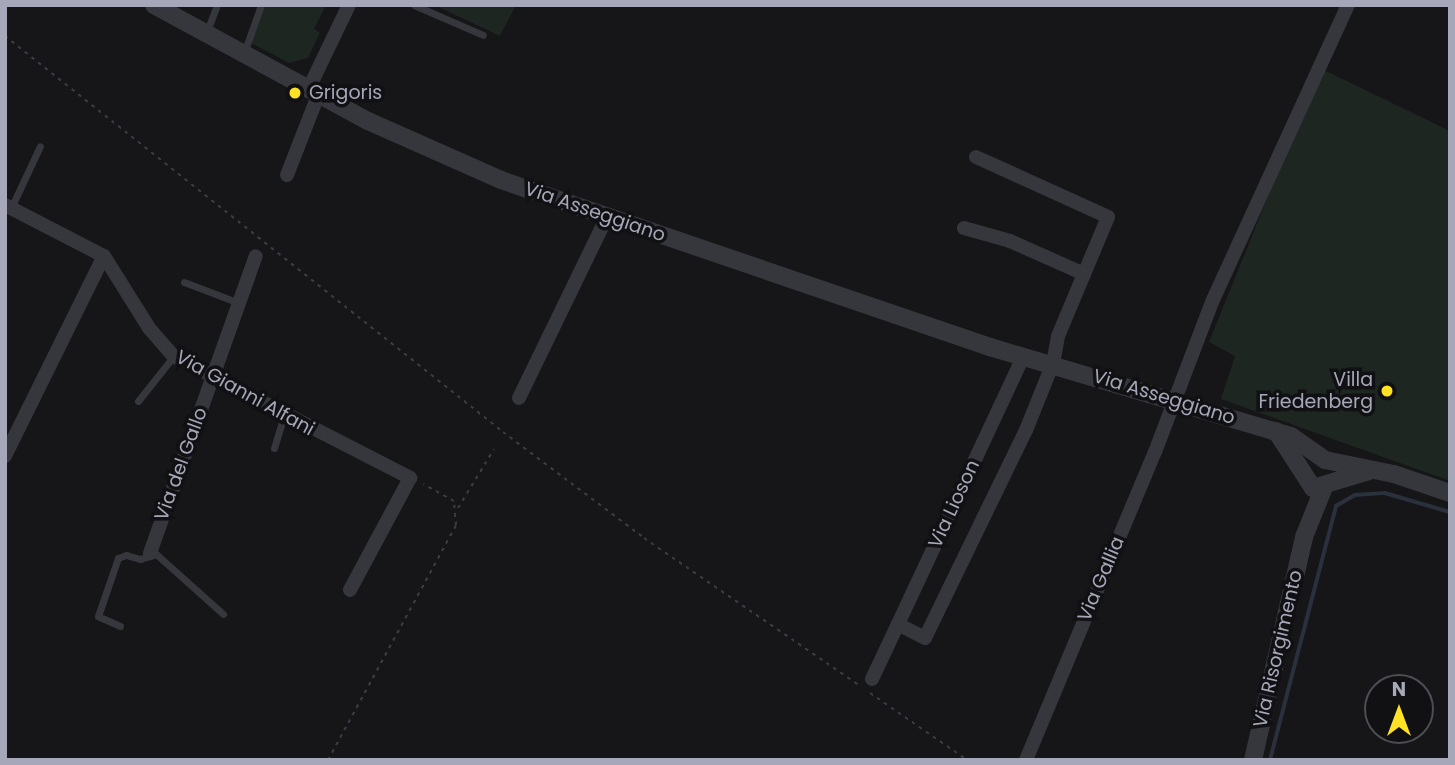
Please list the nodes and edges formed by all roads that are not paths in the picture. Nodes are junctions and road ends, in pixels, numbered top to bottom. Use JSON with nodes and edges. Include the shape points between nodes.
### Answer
{"nodes":[{"id":1,"x":217,"y":5,"type":"edge"},
{"id":2,"x":261,"y":5,"type":"edge"},
{"id":3,"x":349,"y":5,"type":"edge"},
{"id":4,"x":414,"y":5,"type":"edge"},
{"id":5,"x":1348,"y":5,"type":"edge"},
{"id":6,"x":157,"y":6,"type":"edge"},
{"id":7,"x":207,"y":31,"type":"junction"},
{"id":8,"x":484,"y":35,"type":"dead end"},
{"id":9,"x":245,"y":50,"type":"junction"},
{"id":10,"x":314,"y":90,"type":"junction"},
{"id":11,"x":40,"y":146,"type":"dead end"},
{"id":12,"x":976,"y":157,"type":"dead end"},
{"id":13,"x":287,"y":175,"type":"dead end"},
{"id":14,"x":8,"y":206,"type":"edge"},
{"id":15,"x":607,"y":217,"type":"junction"},
{"id":16,"x":964,"y":228,"type":"dead end"},
{"id":17,"x":104,"y":256,"type":"junction"},
{"id":18,"x":256,"y":256,"type":"dead end"},
{"id":19,"x":1084,"y":274,"type":"junction"},
{"id":20,"x":184,"y":282,"type":"dead end"},
{"id":21,"x":239,"y":303,"type":"junction"},
{"id":22,"x":173,"y":356,"type":"junction"},
{"id":23,"x":1023,"y":357,"type":"junction"},
{"id":24,"x":1053,"y":363,"type":"junction"},
{"id":25,"x":213,"y":377,"type":"junction"},
{"id":26,"x":519,"y":398,"type":"dead end"},
{"id":27,"x":1175,"y":398,"type":"junction"},
{"id":28,"x":138,"y":401,"type":"dead end"},
{"id":29,"x":284,"y":416,"type":"junction"},
{"id":30,"x":1276,"y":431,"type":"junction"},
{"id":31,"x":274,"y":448,"type":"dead end"},
{"id":32,"x":5,"y":456,"type":"edge"},
{"id":33,"x":1323,"y":459,"type":"junction"},
{"id":34,"x":1375,"y":470,"type":"junction"},
{"id":35,"x":1304,"y":478,"type":"junction"},
{"id":36,"x":1328,"y":483,"type":"junction"},
{"id":37,"x":1450,"y":493,"type":"edge"},
{"id":38,"x":1304,"y":537,"type":"junction"},
{"id":39,"x":150,"y":553,"type":"junction"},
{"id":40,"x":350,"y":590,"type":"dead end"},
{"id":41,"x":223,"y":614,"type":"dead end"},
{"id":42,"x":898,"y":624,"type":"junction"},
{"id":43,"x":120,"y":626,"type":"dead end"},
{"id":44,"x":872,"y":679,"type":"dead end"},
{"id":45,"x":1026,"y":760,"type":"edge"},
{"id":46,"x":1253,"y":760,"type":"edge"}],
"edges":[{"from":1,"to":7,"type":"lane"},
{"from":2,"to":9,"type":"lane"},
{"from":3,"to":10,"type":"street"},
{"from":4,"to":8,"type":"lane"},
{"from":5,"to":27,"type":"street","name":"Via Gallia","via":[[1212,302]]},
{"from":6,"to":7,"type":"street","name":"Via Asseggiano"},
{"from":7,"to":9,"type":"street","name":"Via Asseggiano"},
{"from":9,"to":10,"type":"street","name":"Via Asseggiano"},
{"from":10,"to":13,"type":"street"},
{"from":10,"to":15,"type":"street","name":"Via Asseggiano","via":[[452,161]]},
{"from":11,"to":14,"type":"lane"},
{"from":12,"to":19,"type":"street","via":[[1108,216]]},
{"from":14,"to":17,"type":"street"},
{"from":15,"to":23,"type":"street","name":"Via Asseggiano"},
{"from":15,"to":26,"type":"street"},
{"from":16,"to":19,"type":"street","via":[[1010,241]]},
{"from":17,"to":22,"type":"street","name":"Via Gianni Alfani","via":[[149,328]]},
{"from":17,"to":32,"type":"street"},
{"from":18,"to":21,"type":"street","name":"Via del Gallo"},
{"from":19,"to":24,"type":"street","via":[[1058,336]]},
{"from":20,"to":21,"type":"lane"},
{"from":21,"to":25,"type":"street","name":"Via del Gallo"},
{"from":22,"to":25,"type":"street","name":"Via Gianni Alfani"},
{"from":22,"to":28,"type":"lane"},
{"from":23,"to":24,"type":"street","name":"Via Asseggiano"},
{"from":23,"to":42,"type":"street","name":"Via Lioson"},
{"from":24,"to":27,"type":"street","name":"Via Asseggiano"},
{"from":24,"to":42,"type":"street","via":[[1026,430],[925,638]]},
{"from":25,"to":29,"type":"street","name":"Via Gianni Alfani"},
{"from":25,"to":39,"type":"street","name":"Via del Gallo"},
{"from":27,"to":30,"type":"street","name":"Via Asseggiano"},
{"from":27,"to":45,"type":"street","name":"Via Gallia"},
{"from":29,"to":31,"type":"lane"},
{"from":29,"to":40,"type":"street","name":"Via Gianni Alfani","via":[[410,478]]},
{"from":30,"to":33,"type":"street","name":"Via Asseggiano","via":[[1298,439]]},
{"from":30,"to":35,"type":"street"},
{"from":33,"to":34,"type":"street","name":"Via Asseggiano"},
{"from":33,"to":35,"type":"street","via":[[1307,462]]},
{"from":33,"to":36,"type":"street","via":[[1332,468]]},
{"from":34,"to":36,"type":"street","name":"Via Asseggiano"},
{"from":34,"to":37,"type":"street","name":"Via Asseggiano"},
{"from":35,"to":36,"type":"street","name":"Via Asseggiano","via":[[1313,488]]},
{"from":35,"to":38,"type":"street","name":"Via Risorgimento"},
{"from":36,"to":38,"type":"street","name":"Via Risorgimento"},
{"from":38,"to":46,"type":"street","name":"Via Risorgimento"},
{"from":39,"to":41,"type":"lane"},
{"from":39,"to":43,"type":"lane","via":[[145,559],[118,558],[98,617]]},
{"from":42,"to":44,"type":"street","name":"Via Lioson"}]}
